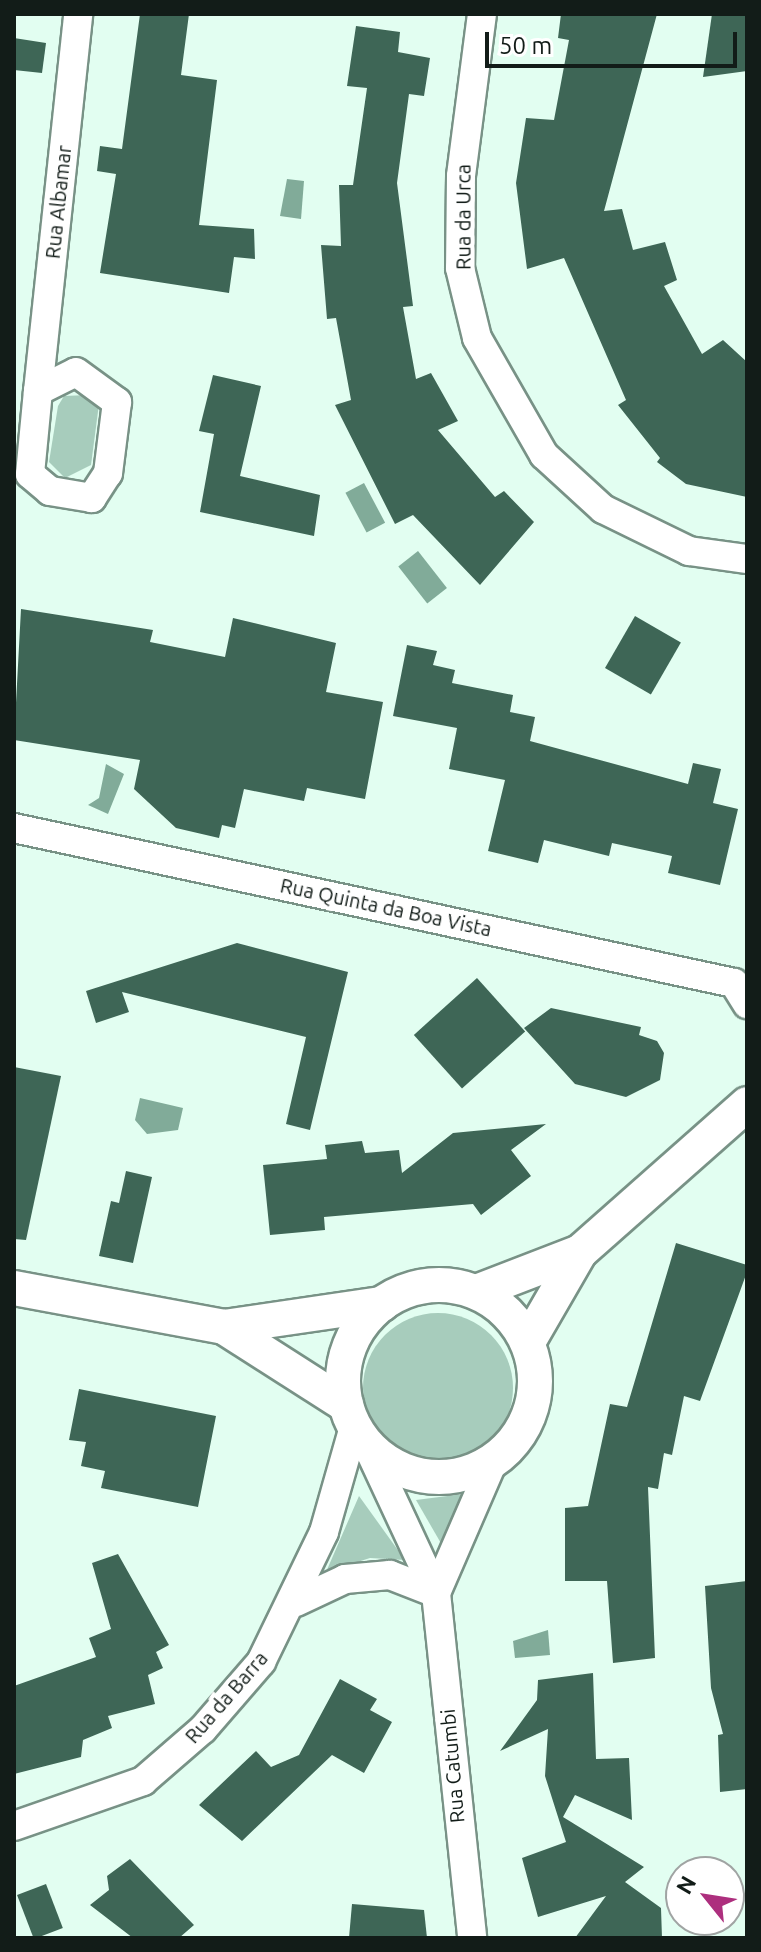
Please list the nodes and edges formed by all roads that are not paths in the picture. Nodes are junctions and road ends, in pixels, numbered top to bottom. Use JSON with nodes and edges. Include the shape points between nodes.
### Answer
{"nodes":[{"id":1,"x":78,"y":14,"type":"edge"},
{"id":2,"x":482,"y":14,"type":"edge"},
{"id":3,"x":38,"y":391,"type":"dead end"},
{"id":4,"x":747,"y":559,"type":"edge"},
{"id":5,"x":14,"y":828,"type":"edge"},
{"id":6,"x":747,"y":1004,"type":"edge"},
{"id":7,"x":747,"y":1104,"type":"edge"},
{"id":8,"x":580,"y":1252,"type":"junction"},
{"id":9,"x":14,"y":1288,"type":"edge"},
{"id":10,"x":476,"y":1292,"type":"junction"},
{"id":11,"x":382,"y":1304,"type":"junction"},
{"id":12,"x":224,"y":1327,"type":"junction"},
{"id":13,"x":528,"y":1342,"type":"junction"},
{"id":14,"x":356,"y":1426,"type":"junction"},
{"id":15,"x":493,"y":1461,"type":"junction"},
{"id":16,"x":436,"y":1593,"type":"junction"},
{"id":17,"x":296,"y":1602,"type":"junction"},
{"id":18,"x":14,"y":1826,"type":"edge"},
{"id":19,"x":472,"y":1938,"type":"edge"}],
"edges":[{"from":1,"to":3,"type":"street","name":"Rua Albamar"},
{"from":2,"to":4,"type":"street","name":"Rua da Urca","via":[[461,176],[460,268],[477,338],[508,403],[544,455],[603,509],[689,551]]},
{"from":5,"to":6,"type":"street","name":"Rua Quinta da Boa Vista","via":[[734,983]]},
{"from":7,"to":8,"type":"street"},
{"from":8,"to":10,"type":"street"},
{"from":8,"to":13,"type":"street"},
{"from":9,"to":12,"type":"street"},
{"from":10,"to":11,"type":"street","via":[[411,1289]]},
{"from":10,"to":13,"type":"street","via":[[502,1308]]},
{"from":11,"to":12,"type":"street"},
{"from":11,"to":14,"type":"street","via":[[348,1349]]},
{"from":12,"to":14,"type":"street"},
{"from":13,"to":15,"type":"street","via":[[536,1387],[529,1416]]},
{"from":14,"to":15,"type":"street","via":[[402,1469],[442,1478]]},
{"from":14,"to":16,"type":"street","name":"Rua Catumbi"},
{"from":14,"to":17,"type":"street","name":"Rua da Barra"},
{"from":15,"to":16,"type":"street","name":"Rua Catumbi"},
{"from":16,"to":17,"type":"street","via":[[390,1575],[345,1579]]},
{"from":16,"to":19,"type":"street","name":"Rua Catumbi"},
{"from":17,"to":18,"type":"street","name":"Rua da Barra","via":[[261,1662],[203,1729],[143,1781]]}]}
